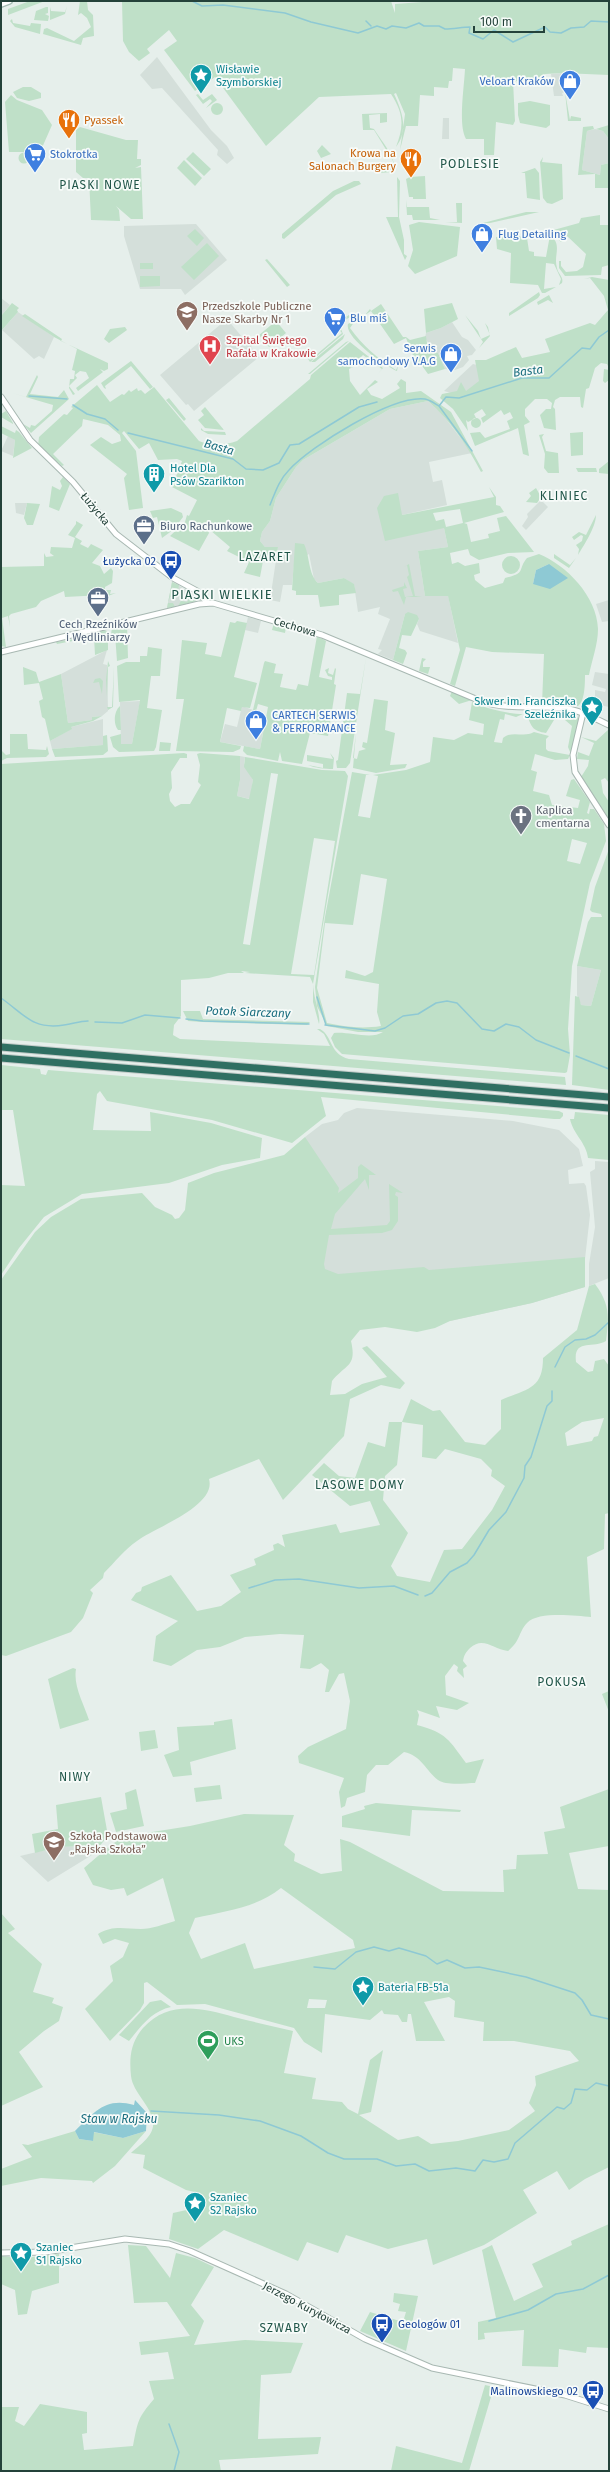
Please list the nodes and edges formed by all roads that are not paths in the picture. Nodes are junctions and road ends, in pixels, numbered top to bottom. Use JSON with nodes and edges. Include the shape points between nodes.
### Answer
{"nodes":[{"id":1,"x":9,"y":1,"type":"edge"},
{"id":2,"x":1,"y":4,"type":"edge"},
{"id":3,"x":1,"y":396,"type":"edge"},
{"id":4,"x":208,"y":603,"type":"junction"},
{"id":5,"x":1,"y":652,"type":"edge"},
{"id":6,"x":583,"y":713,"type":"junction"},
{"id":7,"x":609,"y":725,"type":"edge"},
{"id":8,"x":609,"y":825,"type":"edge"},
{"id":9,"x":1,"y":1047,"type":"edge"},
{"id":10,"x":1,"y":1058,"type":"edge"},
{"id":11,"x":609,"y":1097,"type":"edge"},
{"id":12,"x":609,"y":1108,"type":"edge"},
{"id":13,"x":1,"y":2253,"type":"edge"},
{"id":14,"x":609,"y":2409,"type":"edge"}],
"edges":[{"from":1,"to":2,"type":"main road"},
{"from":3,"to":4,"type":"street","name":"Łużycka","via":[[30,440],[73,482],[116,534],[173,578],[197,591]]},
{"from":4,"to":5,"type":"street","name":"Cechowa"},
{"from":4,"to":6,"type":"street","name":"Cechowa","via":[[316,633],[490,704],[508,707],[564,708]]},
{"from":6,"to":7,"type":"street","name":"Cechowa"},
{"from":6,"to":8,"type":"street","via":[[573,755],[575,772]]},
{"from":9,"to":11,"type":"highway"},
{"from":10,"to":12,"type":"highway"},
{"from":13,"to":14,"type":"street","name":"Jerzego Kuryłowicza","via":[[46,2252],[125,2239],[169,2244],[286,2294],[365,2339],[432,2368],[564,2395]]}]}
